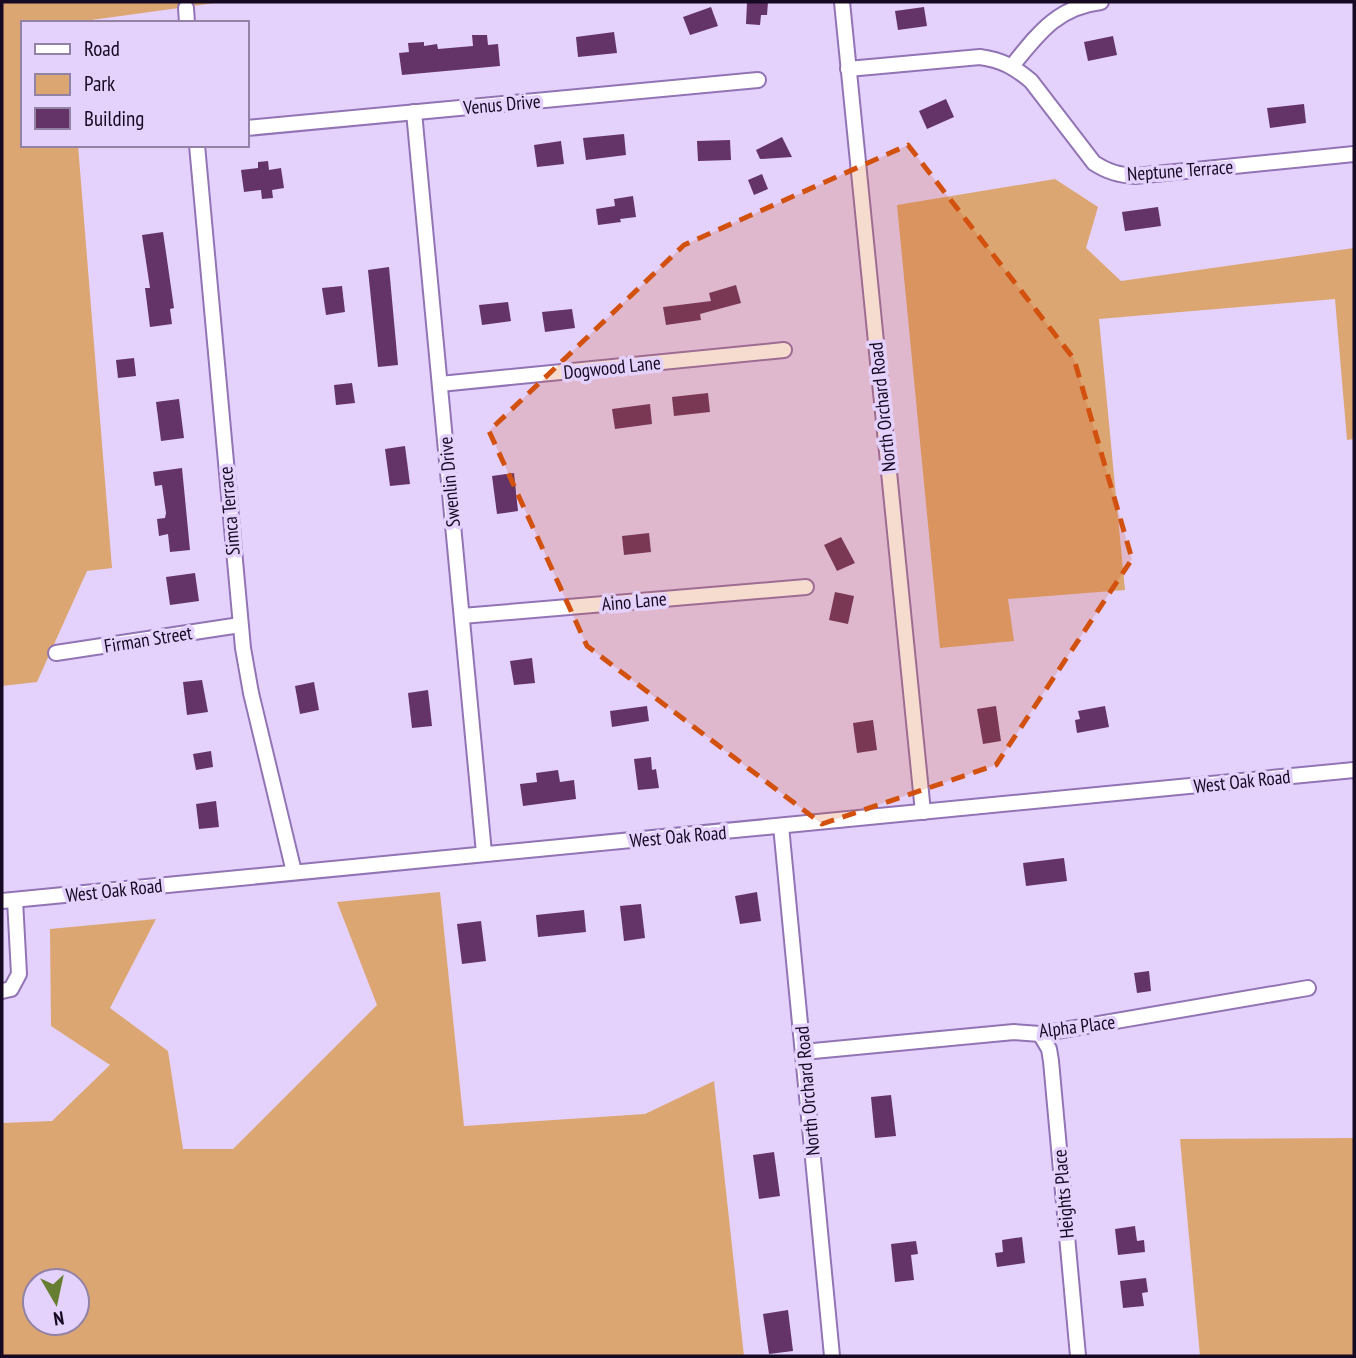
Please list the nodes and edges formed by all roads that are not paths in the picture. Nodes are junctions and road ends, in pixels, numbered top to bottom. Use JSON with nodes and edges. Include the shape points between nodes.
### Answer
{"nodes":[{"id":1,"x":842,"y":2,"type":"edge"},
{"id":2,"x":1101,"y":2,"type":"edge"},
{"id":3,"x":1012,"y":66,"type":"junction"},
{"id":4,"x":848,"y":69,"type":"junction"},
{"id":5,"x":758,"y":80,"type":"dead end"},
{"id":6,"x":414,"y":112,"type":"junction"},
{"id":7,"x":248,"y":128,"type":"edge"},
{"id":8,"x":197,"y":147,"type":"edge"},
{"id":9,"x":1354,"y":154,"type":"edge"},
{"id":10,"x":784,"y":350,"type":"dead end"},
{"id":11,"x":440,"y":384,"type":"junction"},
{"id":12,"x":806,"y":587,"type":"dead end"},
{"id":13,"x":462,"y":616,"type":"junction"},
{"id":14,"x":240,"y":625,"type":"junction"},
{"id":15,"x":56,"y":653,"type":"dead end"},
{"id":16,"x":1354,"y":770,"type":"edge"},
{"id":17,"x":923,"y":812,"type":"junction"},
{"id":18,"x":781,"y":826,"type":"junction"},
{"id":19,"x":484,"y":853,"type":"junction"},
{"id":20,"x":294,"y":872,"type":"junction"},
{"id":21,"x":8,"y":900,"type":"edge"},
{"id":22,"x":1308,"y":988,"type":"dead end"},
{"id":23,"x":2,"y":991,"type":"edge"},
{"id":24,"x":1040,"y":1034,"type":"junction"},
{"id":25,"x":803,"y":1052,"type":"junction"},
{"id":26,"x":832,"y":1356,"type":"edge"},
{"id":27,"x":1078,"y":1356,"type":"edge"}],
"edges":[{"from":1,"to":4,"type":"street","name":"North Orchard Road"},
{"from":2,"to":3,"type":"street","via":[[1056,18],[1040,30]]},
{"from":3,"to":4,"type":"street","via":[[980,57]]},
{"from":3,"to":9,"type":"street","name":"Neptune Terrace","via":[[1031,81],[1094,163],[1107,172],[1135,176]]},
{"from":4,"to":17,"type":"street","name":"North Orchard Road"},
{"from":5,"to":6,"type":"street","name":"Venus Drive"},
{"from":6,"to":7,"type":"street","name":"Venus Drive"},
{"from":6,"to":11,"type":"street","name":"Swenlin Drive"},
{"from":8,"to":14,"type":"street","name":"Simca Terrace"},
{"from":10,"to":11,"type":"street","name":"Dogwood Lane"},
{"from":11,"to":13,"type":"street","name":"Swenlin Drive"},
{"from":12,"to":13,"type":"street","name":"Aino Lane"},
{"from":13,"to":19,"type":"street","name":"Swenlin Drive"},
{"from":14,"to":15,"type":"street","name":"Firman Street"},
{"from":14,"to":20,"type":"street","name":"Simca Terrace","via":[[251,693]]},
{"from":16,"to":17,"type":"street","name":"West Oak Road"},
{"from":17,"to":18,"type":"street","name":"West Oak Road"},
{"from":18,"to":19,"type":"street","name":"West Oak Road"},
{"from":18,"to":25,"type":"street","name":"North Orchard Road"},
{"from":19,"to":20,"type":"street","name":"West Oak Road"},
{"from":20,"to":21,"type":"street","name":"West Oak Road"},
{"from":21,"to":23,"type":"street","via":[[19,974],[11,989]]},
{"from":22,"to":24,"type":"street","name":"Alpha Place"},
{"from":24,"to":25,"type":"street","name":"Alpha Place","via":[[1014,1032]]},
{"from":24,"to":27,"type":"street","name":"Heights Place","via":[[1051,1061]]},
{"from":25,"to":26,"type":"street","name":"North Orchard Road"}]}
